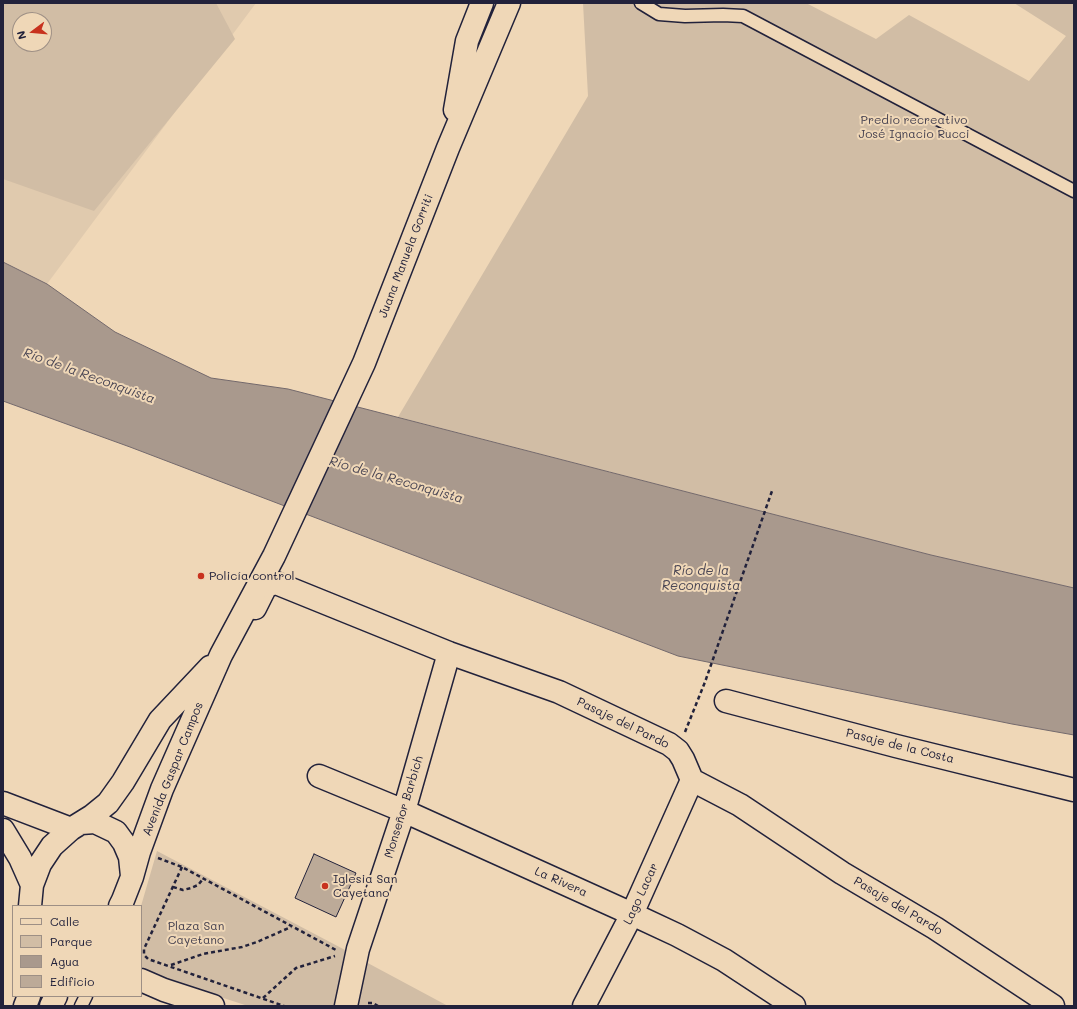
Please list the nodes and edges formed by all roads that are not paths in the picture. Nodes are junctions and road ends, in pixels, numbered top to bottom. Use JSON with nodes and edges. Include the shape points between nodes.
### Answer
{"nodes":[{"id":1,"x":482,"y":3,"type":"edge"},
{"id":2,"x":509,"y":3,"type":"edge"},
{"id":3,"x":641,"y":3,"type":"edge"},
{"id":4,"x":448,"y":148,"type":"junction"},
{"id":5,"x":1074,"y":191,"type":"edge"},
{"id":6,"x":274,"y":556,"type":"joint"},
{"id":7,"x":449,"y":653,"type":"junction"},
{"id":8,"x":221,"y":655,"type":"junction"},
{"id":9,"x":726,"y":701,"type":"dead end"},
{"id":10,"x":319,"y":776,"type":"dead end"},
{"id":11,"x":692,"y":780,"type":"junction"},
{"id":12,"x":1074,"y":790,"type":"edge"},
{"id":13,"x":3,"y":803,"type":"edge"},
{"id":14,"x":404,"y":811,"type":"junction"},
{"id":15,"x":76,"y":826,"type":"junction"},
{"id":16,"x":3,"y":830,"type":"edge"},
{"id":17,"x":132,"y":877,"type":"junction"},
{"id":18,"x":32,"y":885,"type":"junction"},
{"id":19,"x":30,"y":905,"type":"edge"},
{"id":20,"x":120,"y":905,"type":"edge"},
{"id":21,"x":632,"y":914,"type":"junction"},
{"id":22,"x":142,"y":980,"type":"edge"},
{"id":23,"x":56,"y":997,"type":"edge"},
{"id":24,"x":86,"y":997,"type":"edge"},
{"id":25,"x":51,"y":1006,"type":"edge"},
{"id":26,"x":81,"y":1006,"type":"edge"},
{"id":27,"x":213,"y":1006,"type":"edge"},
{"id":28,"x":355,"y":1006,"type":"edge"},
{"id":29,"x":584,"y":1006,"type":"edge"},
{"id":30,"x":794,"y":1006,"type":"edge"},
{"id":31,"x":1053,"y":1006,"type":"edge"}],
"edges":[{"from":1,"to":4,"type":"street","name":"Juana Manuela Gorriti","via":[[467,41]]},
{"from":2,"to":4,"type":"street","name":"Juana Manuela Gorriti"},
{"from":3,"to":5,"type":"lane","via":[[659,14],[743,16]]},
{"from":4,"to":6,"type":"street","name":"Juana Manuela Gorriti","via":[[364,363]]},
{"from":6,"to":8,"type":"street","name":"Avenida Gaspar Campos"},
{"from":7,"to":8,"type":"street","name":"Pasaje del Pardo","via":[[276,583],[266,586],[234,650],[229,656]]},
{"from":7,"to":11,"type":"street","name":"Pasaje del Pardo","via":[[559,692],[669,744],[678,751]]},
{"from":7,"to":14,"type":"street","name":"Monseñor Barbich"},
{"from":8,"to":15,"type":"street","name":"Avenida Gaspar Campos","via":[[160,720],[108,803]]},
{"from":8,"to":17,"type":"street","name":"Avenida Gaspar Campos","via":[[162,789]]},
{"from":9,"to":12,"type":"street","name":"Pasaje de la Costa"},
{"from":10,"to":14,"type":"street","name":"La Rivera"},
{"from":11,"to":21,"type":"street","name":"Lago Lacar"},
{"from":11,"to":31,"type":"street","name":"Pasaje del Pardo","via":[[740,805],[842,873],[935,928]]},
{"from":13,"to":15,"type":"street"},
{"from":14,"to":21,"type":"street","name":"La Rivera"},
{"from":14,"to":28,"type":"street","name":"Monseñor Barbich","via":[[361,942],[350,957]]},
{"from":15,"to":17,"type":"street","via":[[95,822],[116,832],[130,857]]},
{"from":15,"to":18,"type":"street","name":"Avenida Gaspar Campos","via":[[52,846],[40,864]]},
{"from":16,"to":18,"type":"street"},
{"from":17,"to":20,"type":"street","name":"Avenida Gaspar Campos"},
{"from":18,"to":19,"type":"street","name":"Avenida Gaspar Campos"},
{"from":21,"to":29,"type":"street","name":"Lago Lacar"},
{"from":21,"to":30,"type":"street","name":"La Rivera","via":[[724,960]]},
{"from":22,"to":27,"type":"street"},
{"from":23,"to":25,"type":"street"},
{"from":24,"to":26,"type":"lane"}]}
